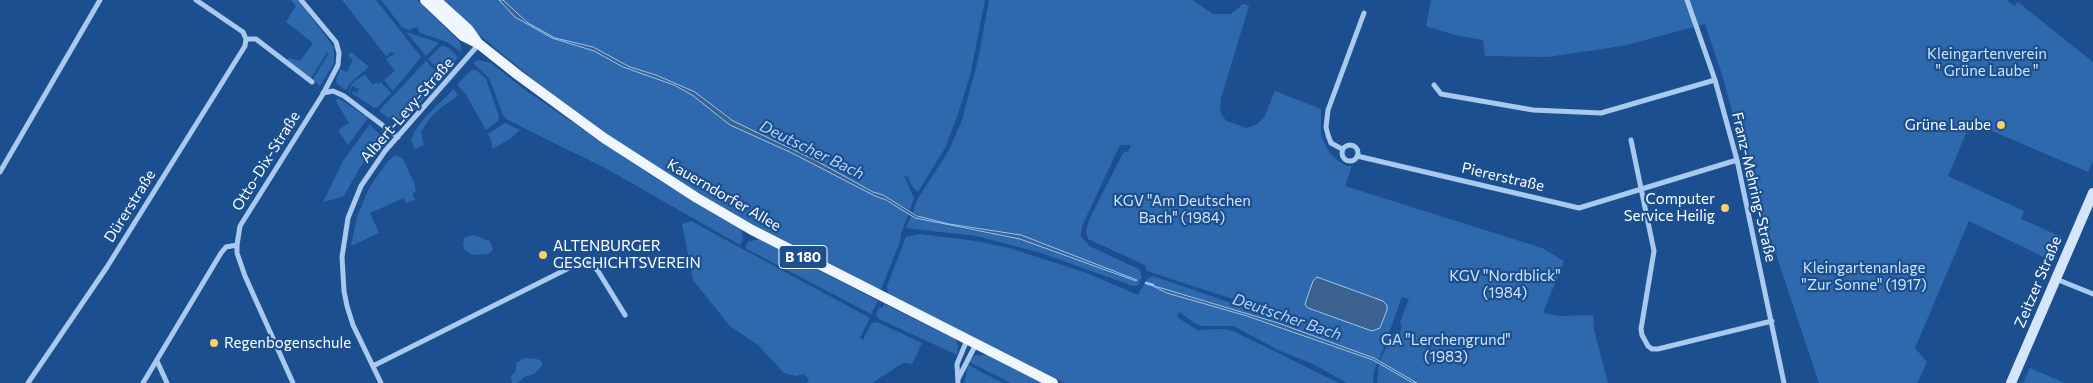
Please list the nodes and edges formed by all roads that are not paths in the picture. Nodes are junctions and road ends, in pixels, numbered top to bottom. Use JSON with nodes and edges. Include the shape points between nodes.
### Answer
{"nodes":[{"id":1,"x":100,"y":0,"type":"edge"},
{"id":2,"x":196,"y":0,"type":"edge"},
{"id":3,"x":301,"y":0,"type":"edge"},
{"id":4,"x":425,"y":0,"type":"edge"},
{"id":5,"x":436,"y":0,"type":"edge"},
{"id":6,"x":1687,"y":0,"type":"edge"},
{"id":7,"x":1364,"y":13,"type":"dead end"},
{"id":8,"x":246,"y":39,"type":"junction"},
{"id":9,"x":479,"y":44,"type":"junction"},
{"id":10,"x":1715,"y":80,"type":"junction"},
{"id":11,"x":312,"y":82,"type":"dead end"},
{"id":12,"x":1434,"y":85,"type":"dead end"},
{"id":13,"x":323,"y":94,"type":"junction"},
{"id":14,"x":398,"y":136,"type":"junction"},
{"id":15,"x":1631,"y":140,"type":"dead end"},
{"id":16,"x":1342,"y":149,"type":"junction"},
{"id":17,"x":1357,"y":156,"type":"junction"},
{"id":18,"x":1737,"y":160,"type":"junction"},
{"id":19,"x":0,"y":172,"type":"edge"},
{"id":20,"x":1642,"y":190,"type":"junction"},
{"id":21,"x":2093,"y":193,"type":"edge"},
{"id":22,"x":237,"y":245,"type":"junction"},
{"id":23,"x":2056,"y":279,"type":"junction"},
{"id":24,"x":2093,"y":294,"type":"edge"},
{"id":25,"x":625,"y":315,"type":"dead end"},
{"id":26,"x":1772,"y":321,"type":"junction"},
{"id":27,"x":971,"y":342,"type":"junction"},
{"id":28,"x":157,"y":361,"type":"junction"},
{"id":29,"x":372,"y":366,"type":"junction"},
{"id":30,"x":958,"y":381,"type":"edge"},
{"id":31,"x":28,"y":383,"type":"edge"},
{"id":32,"x":143,"y":383,"type":"edge"},
{"id":33,"x":167,"y":383,"type":"edge"},
{"id":34,"x":293,"y":383,"type":"edge"},
{"id":35,"x":381,"y":383,"type":"edge"},
{"id":36,"x":1053,"y":383,"type":"edge"},
{"id":37,"x":1784,"y":383,"type":"edge"},
{"id":38,"x":2011,"y":383,"type":"edge"}],
"edges":[{"from":1,"to":19,"type":"street"},
{"from":2,"to":8,"type":"street","via":[[236,26]]},
{"from":3,"to":13,"type":"street","name":"Otto-Dix-Straße","via":[[338,48],[338,65]]},
{"from":4,"to":9,"type":"main road","name":"Kauerndorfer Allee","number":"B 180","via":[[463,36]]},
{"from":5,"to":9,"type":"main road","name":"Kauerndorfer Allee","number":"B 180","via":[[468,29]]},
{"from":6,"to":10,"type":"street","name":"Franz-Mehring-Straße"},
{"from":7,"to":16,"type":"street","name":"Piererstraße","via":[[1328,110],[1328,136],[1331,143]]},
{"from":8,"to":11,"type":"street","via":[[256,39]]},
{"from":8,"to":31,"type":"street","name":"Dürerstraße","via":[[241,54],[107,267]]},
{"from":9,"to":14,"type":"street","name":"Albert-Levy-Straße"},
{"from":9,"to":27,"type":"main road","name":"Kauerndorfer Allee","number":"B 180","via":[[604,138],[697,198],[752,230]]},
{"from":10,"to":12,"type":"street","via":[[1601,113],[1533,110],[1441,94]]},
{"from":10,"to":18,"type":"street","name":"Franz-Mehring-Straße"},
{"from":13,"to":14,"type":"street","via":[[333,91],[344,96]]},
{"from":13,"to":22,"type":"street","name":"Otto-Dix-Straße","via":[[240,226]]},
{"from":14,"to":29,"type":"street","name":"Albert-Levy-Straße","via":[[361,186],[351,207],[343,239],[342,267],[347,306]]},
{"from":15,"to":20,"type":"street"},
{"from":16,"to":17,"type":"street","name":"Piererstraße","via":[[1346,160],[1352,161]]},
{"from":16,"to":17,"type":"street","name":"Piererstraße","via":[[1349,144],[1354,146],[1358,150]]},
{"from":17,"to":20,"type":"street","name":"Piererstraße","via":[[1580,208]]},
{"from":18,"to":20,"type":"street","name":"Piererstraße"},
{"from":18,"to":26,"type":"street","name":"Franz-Mehring-Straße"},
{"from":20,"to":26,"type":"street","via":[[1654,251],[1641,329],[1648,346],[1658,349]]},
{"from":21,"to":23,"type":"main road","name":"Zeitzer Straße"},
{"from":22,"to":28,"type":"street","via":[[226,247]]},
{"from":22,"to":34,"type":"street","name":"Otto-Dix-Straße","via":[[245,276]]},
{"from":23,"to":24,"type":"street"},
{"from":23,"to":38,"type":"main road","name":"Zeitzer Straße"},
{"from":25,"to":29,"type":"street","via":[[598,271],[591,264],[581,262]]},
{"from":26,"to":37,"type":"street","name":"Franz-Mehring-Straße"},
{"from":27,"to":30,"type":"street"},
{"from":27,"to":30,"type":"street","via":[[957,364]]},
{"from":27,"to":36,"type":"main road","name":"Kauerndorfer Allee","number":"B 180"},
{"from":28,"to":32,"type":"street"},
{"from":28,"to":33,"type":"street"},
{"from":29,"to":35,"type":"street","name":"Albert-Levy-Straße"}]}
